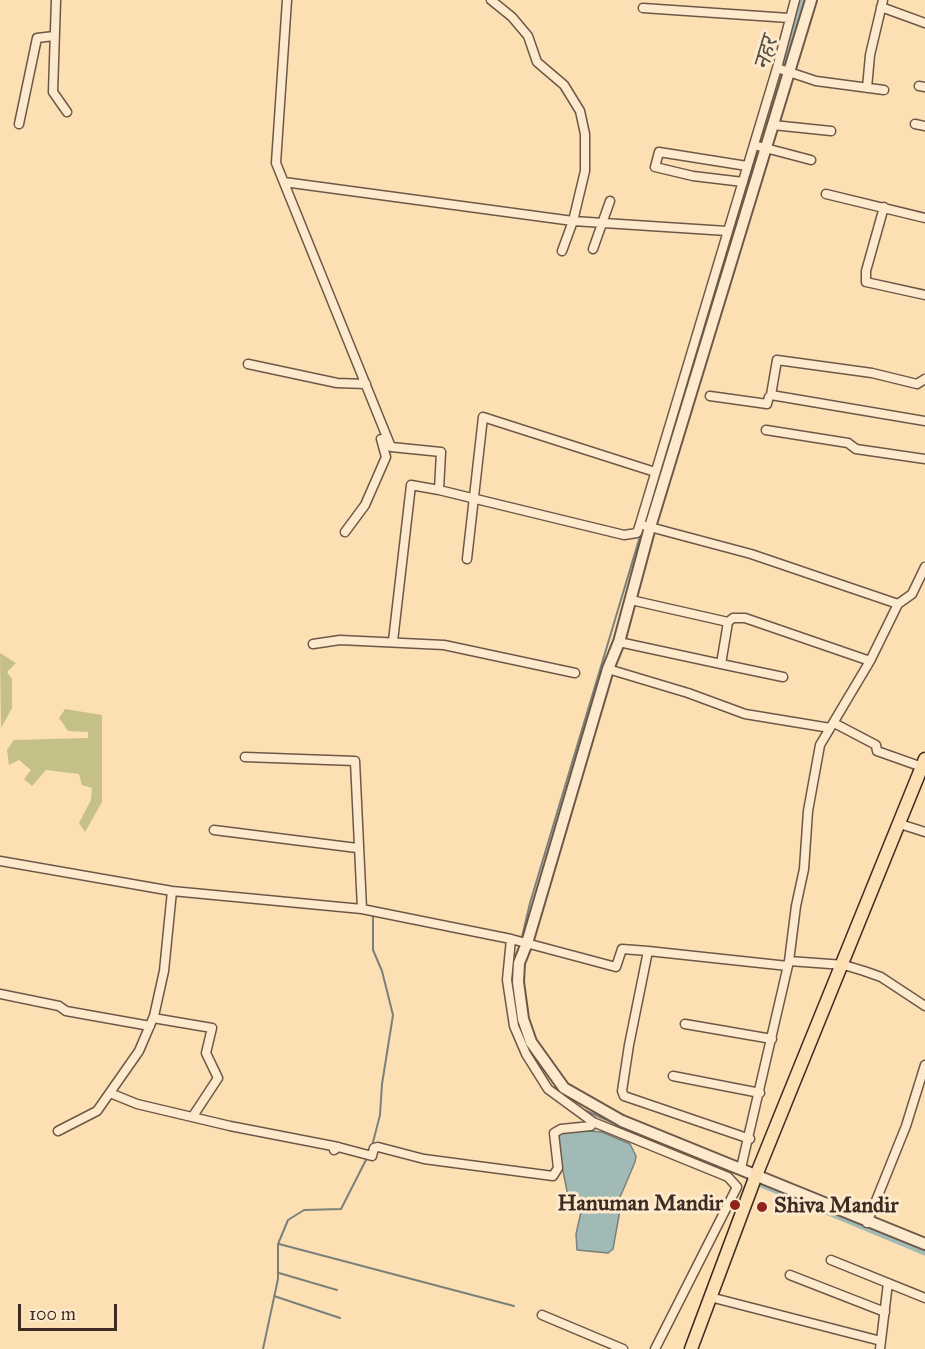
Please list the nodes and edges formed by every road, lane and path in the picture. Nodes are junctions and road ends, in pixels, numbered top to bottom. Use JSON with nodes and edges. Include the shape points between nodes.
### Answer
{"nodes":[{"id":1,"x":56,"y":0,"type":"edge"},
{"id":2,"x":287,"y":0,"type":"edge"},
{"id":3,"x":491,"y":0,"type":"edge"},
{"id":4,"x":795,"y":0,"type":"edge"},
{"id":5,"x":811,"y":0,"type":"edge"},
{"id":6,"x":882,"y":4,"type":"edge"},
{"id":7,"x":644,"y":8,"type":"dead end"},
{"id":8,"x":789,"y":18,"type":"junction"},
{"id":9,"x":925,"y":23,"type":"edge"},
{"id":10,"x":54,"y":36,"type":"junction"},
{"id":11,"x":777,"y":68,"type":"junction"},
{"id":12,"x":789,"y":73,"type":"junction"},
{"id":13,"x":867,"y":88,"type":"junction"},
{"id":14,"x":884,"y":90,"type":"dead end"},
{"id":15,"x":67,"y":112,"type":"dead end"},
{"id":16,"x":19,"y":124,"type":"dead end"},
{"id":17,"x":915,"y":124,"type":"dead end"},
{"id":18,"x":773,"y":125,"type":"junction"},
{"id":19,"x":925,"y":126,"type":"edge"},
{"id":20,"x":831,"y":131,"type":"dead end"},
{"id":21,"x":754,"y":145,"type":"junction"},
{"id":22,"x":766,"y":148,"type":"junction"},
{"id":23,"x":811,"y":160,"type":"dead end"},
{"id":24,"x":747,"y":166,"type":"junction"},
{"id":25,"x":284,"y":182,"type":"junction"},
{"id":26,"x":742,"y":182,"type":"junction"},
{"id":27,"x":826,"y":194,"type":"dead end"},
{"id":28,"x":610,"y":201,"type":"dead end"},
{"id":29,"x":884,"y":207,"type":"junction"},
{"id":30,"x":925,"y":218,"type":"edge"},
{"id":31,"x":573,"y":221,"type":"junction"},
{"id":32,"x":602,"y":223,"type":"junction"},
{"id":33,"x":727,"y":231,"type":"junction"},
{"id":34,"x":593,"y":249,"type":"dead end"},
{"id":35,"x":562,"y":251,"type":"dead end"},
{"id":36,"x":925,"y":295,"type":"edge"},
{"id":37,"x":248,"y":364,"type":"dead end"},
{"id":38,"x":925,"y":379,"type":"edge"},
{"id":39,"x":366,"y":384,"type":"junction"},
{"id":40,"x":710,"y":396,"type":"dead end"},
{"id":41,"x":769,"y":397,"type":"dead end"},
{"id":42,"x":925,"y":421,"type":"edge"},
{"id":43,"x":766,"y":430,"type":"dead end"},
{"id":44,"x":381,"y":439,"type":"dead end"},
{"id":45,"x":925,"y":459,"type":"edge"},
{"id":46,"x":655,"y":472,"type":"junction"},
{"id":47,"x":438,"y":490,"type":"junction"},
{"id":48,"x":474,"y":497,"type":"junction"},
{"id":49,"x":646,"y":526,"type":"junction"},
{"id":50,"x":345,"y":532,"type":"dead end"},
{"id":51,"x":467,"y":559,"type":"dead end"},
{"id":52,"x":925,"y":567,"type":"edge"},
{"id":53,"x":631,"y":600,"type":"junction"},
{"id":54,"x":898,"y":604,"type":"junction"},
{"id":55,"x":728,"y":622,"type":"junction"},
{"id":56,"x":393,"y":641,"type":"junction"},
{"id":57,"x":619,"y":642,"type":"junction"},
{"id":58,"x":313,"y":644,"type":"dead end"},
{"id":59,"x":870,"y":661,"type":"junction"},
{"id":60,"x":721,"y":664,"type":"junction"},
{"id":61,"x":608,"y":669,"type":"junction"},
{"id":62,"x":575,"y":673,"type":"dead end"},
{"id":63,"x":783,"y":677,"type":"dead end"},
{"id":64,"x":832,"y":725,"type":"junction"},
{"id":65,"x":245,"y":757,"type":"dead end"},
{"id":66,"x":924,"y":764,"type":"edge"},
{"id":67,"x":900,"y":824,"type":"junction"},
{"id":68,"x":214,"y":830,"type":"dead end"},
{"id":69,"x":925,"y":832,"type":"edge"},
{"id":70,"x":357,"y":848,"type":"junction"},
{"id":71,"x":0,"y":861,"type":"edge"},
{"id":72,"x":172,"y":891,"type":"junction"},
{"id":73,"x":362,"y":909,"type":"junction"},
{"id":74,"x":512,"y":939,"type":"junction"},
{"id":75,"x":527,"y":943,"type":"junction"},
{"id":76,"x":648,"y":951,"type":"junction"},
{"id":77,"x":788,"y":964,"type":"junction"},
{"id":78,"x":844,"y":965,"type":"junction"},
{"id":79,"x":0,"y":994,"type":"edge"},
{"id":80,"x":925,"y":1006,"type":"edge"},
{"id":81,"x":151,"y":1022,"type":"junction"},
{"id":82,"x":685,"y":1024,"type":"dead end"},
{"id":83,"x":772,"y":1039,"type":"junction"},
{"id":84,"x":925,"y":1065,"type":"edge"},
{"id":85,"x":673,"y":1076,"type":"dead end"},
{"id":86,"x":110,"y":1093,"type":"junction"},
{"id":87,"x":760,"y":1093,"type":"junction"},
{"id":88,"x":193,"y":1116,"type":"junction"},
{"id":89,"x":593,"y":1122,"type":"junction"},
{"id":90,"x":58,"y":1131,"type":"dead end"},
{"id":91,"x":750,"y":1139,"type":"junction"},
{"id":92,"x":741,"y":1168,"type":"junction"},
{"id":93,"x":757,"y":1175,"type":"junction"},
{"id":94,"x":867,"y":1223,"type":"junction"},
{"id":95,"x":925,"y":1245,"type":"edge"},
{"id":96,"x":831,"y":1260,"type":"dead end"},
{"id":97,"x":790,"y":1275,"type":"dead end"},
{"id":98,"x":888,"y":1283,"type":"junction"},
{"id":99,"x":710,"y":1297,"type":"junction"},
{"id":100,"x":925,"y":1298,"type":"edge"},
{"id":101,"x":885,"y":1312,"type":"junction"},
{"id":102,"x":542,"y":1315,"type":"dead end"},
{"id":103,"x":881,"y":1345,"type":"edge"},
{"id":104,"x":623,"y":1349,"type":"edge"},
{"id":105,"x":655,"y":1349,"type":"edge"},
{"id":106,"x":691,"y":1349,"type":"edge"}],
"edges":[{"from":1,"to":10,"type":"street"},
{"from":2,"to":25,"type":"street","via":[[275,152]]},
{"from":3,"to":31,"type":"street","via":[[528,36],[537,62],[564,86],[580,111],[585,134],[585,171]]},
{"from":4,"to":8,"type":"street"},
{"from":5,"to":12,"type":"street"},
{"from":6,"to":9,"type":"street"},
{"from":6,"to":13,"type":"street"},
{"from":7,"to":8,"type":"street"},
{"from":8,"to":11,"type":"street"},
{"from":10,"to":15,"type":"street","via":[[53,92]]},
{"from":10,"to":16,"type":"street","via":[[37,38]]},
{"from":11,"to":12,"type":"street"},
{"from":11,"to":21,"type":"street"},
{"from":12,"to":13,"type":"street"},
{"from":12,"to":18,"type":"street"},
{"from":13,"to":14,"type":"street"},
{"from":17,"to":19,"type":"street"},
{"from":18,"to":20,"type":"street"},
{"from":18,"to":22,"type":"street"},
{"from":21,"to":22,"type":"street"},
{"from":21,"to":24,"type":"street"},
{"from":22,"to":23,"type":"street"},
{"from":22,"to":49,"type":"street"},
{"from":24,"to":26,"type":"street"},
{"from":24,"to":26,"type":"street","via":[[659,152],[655,167]]},
{"from":25,"to":31,"type":"street"},
{"from":25,"to":39,"type":"street"},
{"from":26,"to":33,"type":"street"},
{"from":27,"to":29,"type":"street"},
{"from":28,"to":32,"type":"street"},
{"from":29,"to":30,"type":"street"},
{"from":29,"to":36,"type":"street","via":[[866,282]]},
{"from":31,"to":32,"type":"street"},
{"from":31,"to":35,"type":"street"},
{"from":32,"to":33,"type":"street"},
{"from":32,"to":34,"type":"street"},
{"from":33,"to":46,"type":"street"},
{"from":37,"to":39,"type":"street","via":[[338,383]]},
{"from":38,"to":42,"type":"street","via":[[917,384],[872,373],[777,360],[771,395]]},
{"from":39,"to":47,"type":"street","via":[[391,447],[441,452]]},
{"from":40,"to":41,"type":"street","via":[[767,404]]},
{"from":43,"to":45,"type":"street"},
{"from":44,"to":50,"type":"street","via":[[386,457],[365,505]]},
{"from":46,"to":48,"type":"street","via":[[483,417]]},
{"from":46,"to":49,"type":"street"},
{"from":47,"to":48,"type":"street"},
{"from":47,"to":56,"type":"street","via":[[411,485]]},
{"from":48,"to":49,"type":"street","via":[[624,535],[637,533]]},
{"from":48,"to":51,"type":"street"},
{"from":49,"to":53,"type":"street"},
{"from":49,"to":54,"type":"street","via":[[751,554]]},
{"from":52,"to":54,"type":"street","via":[[912,594]]},
{"from":53,"to":55,"type":"street"},
{"from":53,"to":57,"type":"street"},
{"from":54,"to":59,"type":"street"},
{"from":55,"to":59,"type":"street","via":[[745,618]]},
{"from":55,"to":60,"type":"street"},
{"from":56,"to":58,"type":"street","via":[[340,639]]},
{"from":56,"to":62,"type":"street","via":[[444,645]]},
{"from":57,"to":60,"type":"street"},
{"from":57,"to":61,"type":"street"},
{"from":59,"to":64,"type":"street"},
{"from":60,"to":63,"type":"street"},
{"from":61,"to":64,"type":"street","via":[[745,714]]},
{"from":61,"to":75,"type":"street"},
{"from":64,"to":66,"type":"street","via":[[876,745],[877,751]]},
{"from":64,"to":77,"type":"street","via":[[820,745],[807,811],[804,868]]},
{"from":65,"to":70,"type":"street","via":[[355,761]]},
{"from":66,"to":67,"type":"main road"},
{"from":67,"to":69,"type":"street"},
{"from":67,"to":78,"type":"main road"},
{"from":68,"to":70,"type":"street"},
{"from":70,"to":73,"type":"street"},
{"from":71,"to":72,"type":"street"},
{"from":72,"to":73,"type":"street"},
{"from":72,"to":81,"type":"street","via":[[164,971]]},
{"from":73,"to":74,"type":"street"},
{"from":74,"to":75,"type":"street"},
{"from":74,"to":89,"type":"street","via":[[507,980],[519,1040],[548,1089]]},
{"from":75,"to":76,"type":"street","via":[[616,967],[622,949]]},
{"from":75,"to":92,"type":"street","via":[[519,963],[518,982],[523,1019],[531,1042],[564,1088],[622,1121]]},
{"from":76,"to":77,"type":"street"},
{"from":76,"to":91,"type":"street","via":[[629,1045],[624,1096]]},
{"from":77,"to":78,"type":"street"},
{"from":77,"to":83,"type":"street"},
{"from":78,"to":80,"type":"street","via":[[881,977]]},
{"from":78,"to":93,"type":"main road"},
{"from":79,"to":81,"type":"street","via":[[59,1006],[66,1011]]},
{"from":81,"to":86,"type":"street","via":[[140,1051]]},
{"from":81,"to":88,"type":"street","via":[[212,1029],[206,1053],[218,1078]]},
{"from":82,"to":83,"type":"street"},
{"from":83,"to":87,"type":"street"},
{"from":84,"to":94,"type":"street","via":[[906,1126]]},
{"from":85,"to":87,"type":"street"},
{"from":86,"to":88,"type":"street","via":[[137,1104]]},
{"from":86,"to":90,"type":"street","via":[[97,1111]]},
{"from":87,"to":91,"type":"street"},
{"from":88,"to":89,"type":"street","via":[[372,1156],[378,1147],[424,1158],[553,1176],[558,1168],[554,1133],[591,1126]]},
{"from":89,"to":105,"type":"street","via":[[728,1177],[737,1186]]},
{"from":91,"to":92,"type":"street"},
{"from":92,"to":93,"type":"street"},
{"from":93,"to":94,"type":"street"},
{"from":93,"to":99,"type":"main road"},
{"from":94,"to":95,"type":"street"},
{"from":96,"to":98,"type":"street"},
{"from":97,"to":101,"type":"street"},
{"from":98,"to":100,"type":"street"},
{"from":98,"to":101,"type":"street"},
{"from":99,"to":103,"type":"street"},
{"from":99,"to":106,"type":"main road"},
{"from":101,"to":103,"type":"street"},
{"from":102,"to":104,"type":"street"}]}
